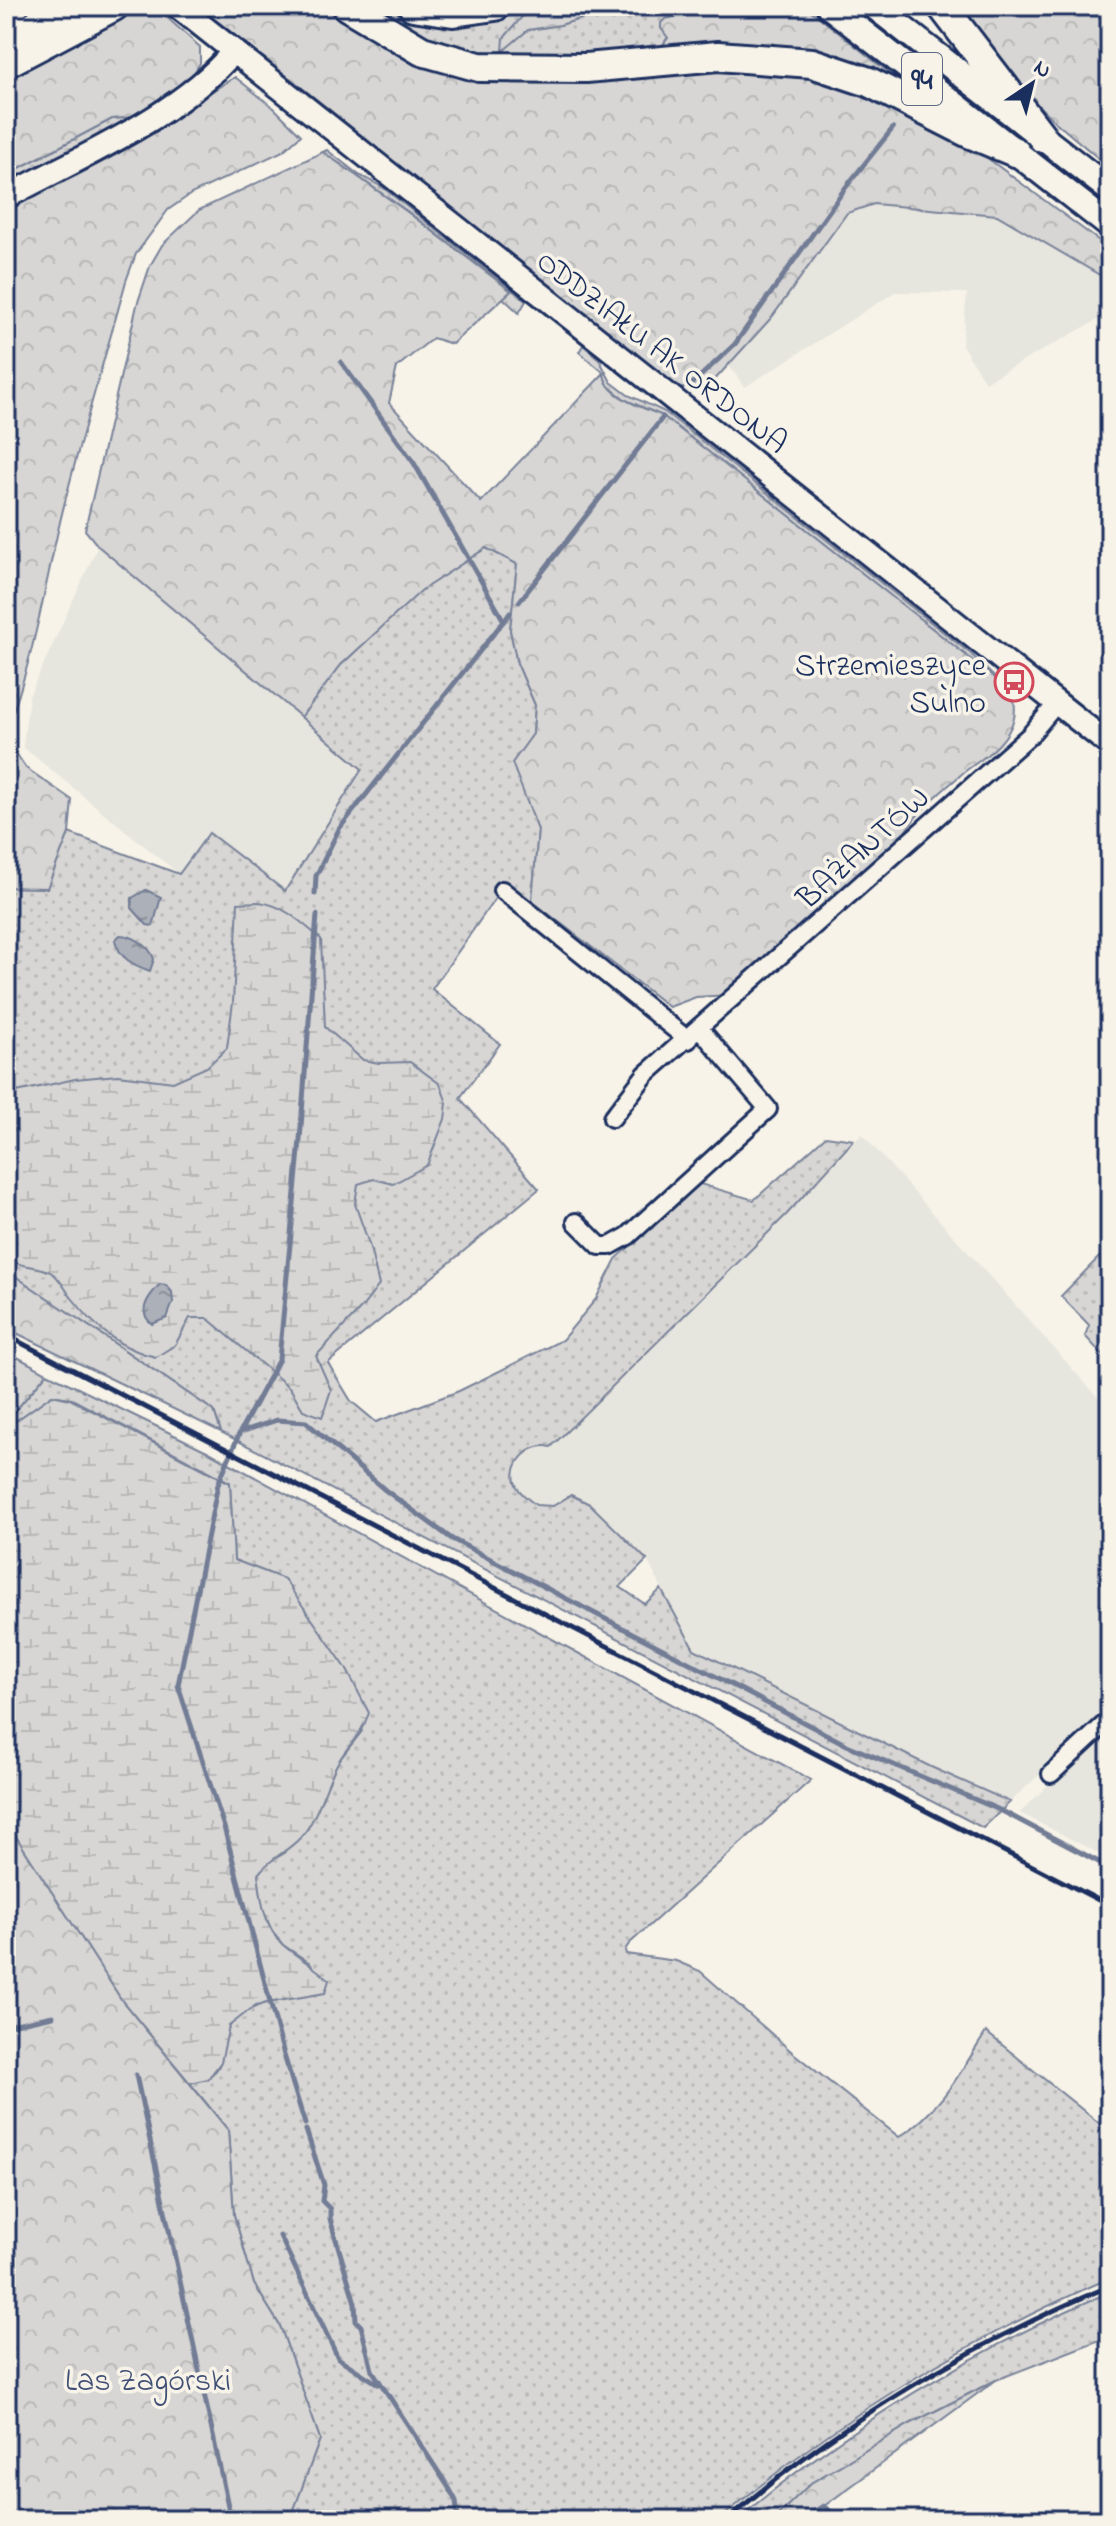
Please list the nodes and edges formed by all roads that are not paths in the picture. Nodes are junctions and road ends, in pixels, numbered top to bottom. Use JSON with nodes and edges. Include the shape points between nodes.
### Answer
{"nodes":[{"id":1,"x":14,"y":6,"type":"edge"},
{"id":2,"x":61,"y":6,"type":"edge"},
{"id":3,"x":177,"y":6,"type":"edge"},
{"id":4,"x":347,"y":6,"type":"edge"},
{"id":5,"x":413,"y":6,"type":"edge"},
{"id":6,"x":495,"y":6,"type":"edge"},
{"id":7,"x":829,"y":6,"type":"edge"},
{"id":8,"x":874,"y":6,"type":"edge"},
{"id":9,"x":942,"y":6,"type":"edge"},
{"id":10,"x":109,"y":9,"type":"edge"},
{"id":11,"x":6,"y":12,"type":"edge"},
{"id":12,"x":6,"y":47,"type":"edge"},
{"id":13,"x":234,"y":51,"type":"junction"},
{"id":14,"x":6,"y":63,"type":"edge"},
{"id":15,"x":1043,"y":138,"type":"junction"},
{"id":16,"x":1015,"y":152,"type":"junction"},
{"id":17,"x":1110,"y":190,"type":"edge"},
{"id":18,"x":6,"y":197,"type":"edge"},
{"id":19,"x":1110,"y":226,"type":"edge"},
{"id":20,"x":1057,"y":703,"type":"junction"},
{"id":21,"x":1110,"y":745,"type":"edge"},
{"id":22,"x":502,"y":890,"type":"dead end"},
{"id":23,"x":694,"y":1034,"type":"junction"},
{"id":24,"x":612,"y":1118,"type":"dead end"},
{"id":25,"x":576,"y":1222,"type":"dead end"},
{"id":26,"x":1110,"y":1719,"type":"edge"},
{"id":27,"x":1051,"y":1774,"type":"dead end"}],
"edges":[{"from":1,"to":11,"type":"highway"},
{"from":2,"to":12,"type":"highway"},
{"from":3,"to":13,"type":"street","name":"ODDZIAŁU AK ORDONA"},
{"from":4,"to":16,"type":"highway","via":[[422,51],[479,67],[586,68],[718,56],[812,63],[869,82]]},
{"from":5,"to":6,"type":"highway","via":[[453,12]]},
{"from":7,"to":16,"type":"main road","number":"94"},
{"from":8,"to":15,"type":"main road","number":"94"},
{"from":9,"to":15,"type":"highway"},
{"from":10,"to":14,"type":"highway"},
{"from":13,"to":18,"type":"street","via":[[210,78],[161,113]]},
{"from":13,"to":20,"type":"street","name":"ODDZIAŁU AK ORDONA"},
{"from":15,"to":17,"type":"main road","number":"94"},
{"from":16,"to":19,"type":"main road","number":"94"},
{"from":20,"to":21,"type":"street","name":"ODDZIAŁU AK ORDONA"},
{"from":20,"to":23,"type":"street","name":"BAŻANTÓW","via":[[1030,735]]},
{"from":22,"to":23,"type":"street"},
{"from":23,"to":24,"type":"street","name":"BAŻANTÓW","via":[[646,1074]]},
{"from":23,"to":25,"type":"street","via":[[768,1109],[628,1236],[600,1246]]},
{"from":26,"to":27,"type":"street"}]}
